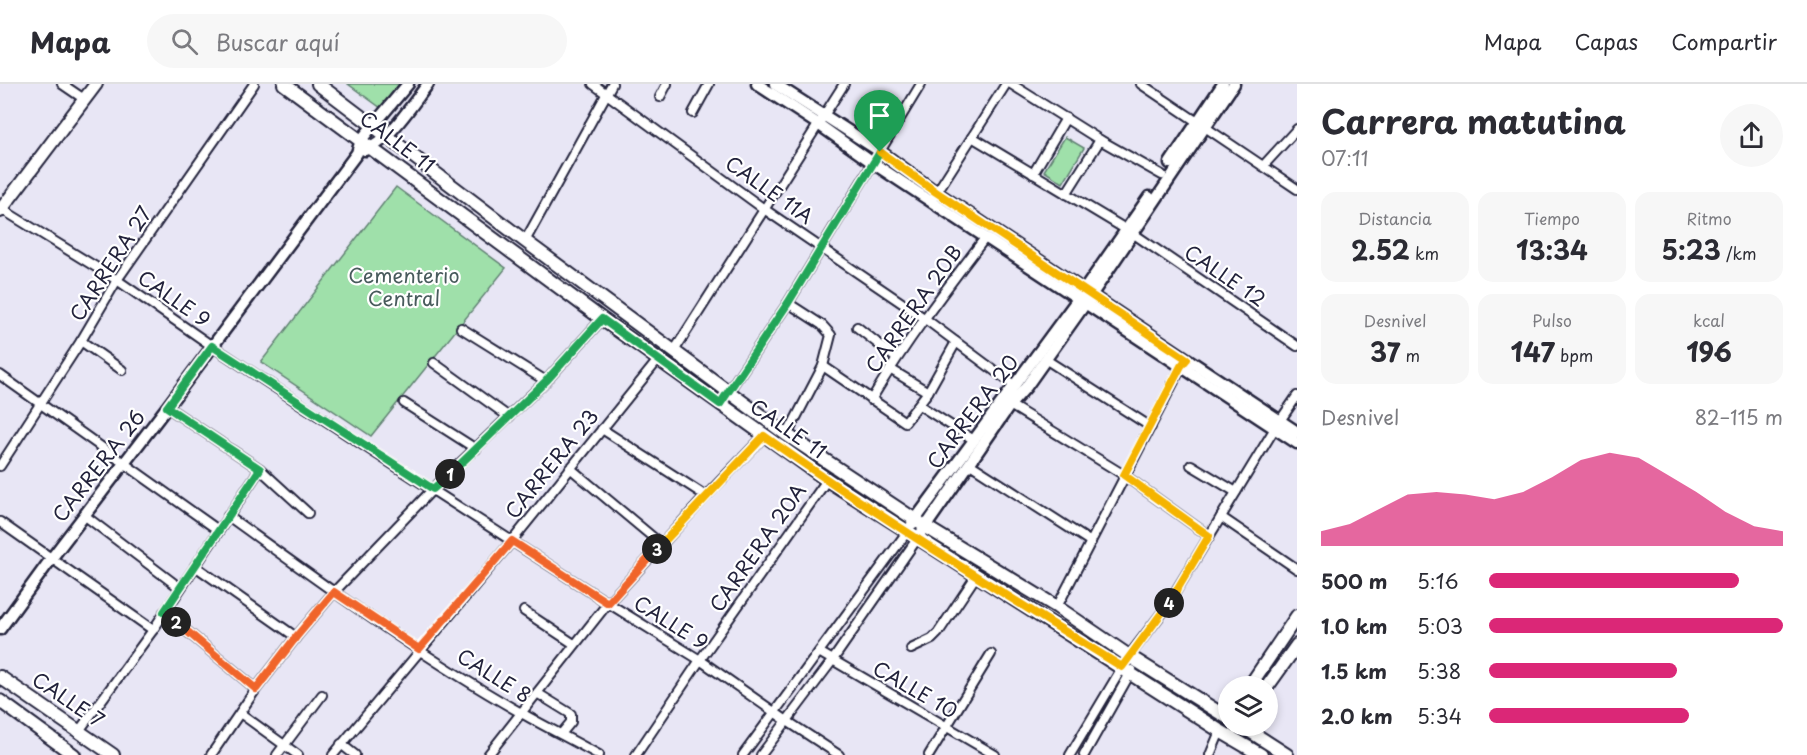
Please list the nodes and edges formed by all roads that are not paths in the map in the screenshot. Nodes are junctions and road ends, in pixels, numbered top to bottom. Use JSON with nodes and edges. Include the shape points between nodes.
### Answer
{"nodes":[{"id":1,"x":62,"y":84,"type":"edge"},
{"id":2,"x":96,"y":84,"type":"edge"},
{"id":3,"x":254,"y":84,"type":"edge"},
{"id":4,"x":284,"y":84,"type":"edge"},
{"id":5,"x":318,"y":84,"type":"edge"},
{"id":6,"x":408,"y":84,"type":"edge"},
{"id":7,"x":428,"y":84,"type":"edge"},
{"id":8,"x":593,"y":84,"type":"edge"},
{"id":9,"x":612,"y":84,"type":"edge"},
{"id":10,"x":667,"y":84,"type":"edge"},
{"id":11,"x":709,"y":84,"type":"edge"},
{"id":12,"x":757,"y":84,"type":"edge"},
{"id":13,"x":775,"y":84,"type":"edge"},
{"id":14,"x":844,"y":84,"type":"edge"},
{"id":15,"x":921,"y":84,"type":"edge"},
{"id":16,"x":1006,"y":84,"type":"edge"},
{"id":17,"x":1011,"y":84,"type":"edge"},
{"id":18,"x":1141,"y":84,"type":"edge"},
{"id":19,"x":1224,"y":84,"type":"edge"},
{"id":20,"x":1234,"y":84,"type":"edge"},
{"id":21,"x":607,"y":94,"type":"junction"},
{"id":22,"x":660,"y":97,"type":"dead end"},
{"id":23,"x":84,"y":99,"type":"junction"},
{"id":24,"x":693,"y":113,"type":"dead end"},
{"id":25,"x":1066,"y":118,"type":"junction"},
{"id":26,"x":821,"y":119,"type":"junction"},
{"id":27,"x":1201,"y":124,"type":"junction"},
{"id":28,"x":374,"y":126,"type":"junction"},
{"id":29,"x":1297,"y":129,"type":"edge"},
{"id":30,"x":387,"y":135,"type":"junction"},
{"id":31,"x":972,"y":137,"type":"junction"},
{"id":32,"x":361,"y":140,"type":"junction"},
{"id":33,"x":1100,"y":140,"type":"junction"},
{"id":34,"x":373,"y":148,"type":"junction"},
{"id":35,"x":880,"y":152,"type":"junction"},
{"id":36,"x":357,"y":153,"type":"junction"},
{"id":37,"x":873,"y":163,"type":"junction"},
{"id":38,"x":1263,"y":166,"type":"junction"},
{"id":39,"x":1033,"y":174,"type":"junction"},
{"id":40,"x":1162,"y":175,"type":"junction"},
{"id":41,"x":1297,"y":189,"type":"edge"},
{"id":42,"x":1066,"y":194,"type":"junction"},
{"id":43,"x":933,"y":196,"type":"junction"},
{"id":44,"x":764,"y":208,"type":"junction"},
{"id":45,"x":0,"y":209,"type":"edge"},
{"id":46,"x":1130,"y":232,"type":"junction"},
{"id":47,"x":985,"y":238,"type":"junction"},
{"id":48,"x":525,"y":241,"type":"junction"},
{"id":49,"x":822,"y":248,"type":"junction"},
{"id":50,"x":117,"y":280,"type":"junction"},
{"id":51,"x":1085,"y":297,"type":"junction"},
{"id":52,"x":788,"y":303,"type":"junction"},
{"id":53,"x":924,"y":318,"type":"junction"},
{"id":54,"x":602,"y":319,"type":"junction"},
{"id":55,"x":857,"y":327,"type":"dead end"},
{"id":56,"x":461,"y":328,"type":"dead end"},
{"id":57,"x":81,"y":340,"type":"junction"},
{"id":58,"x":956,"y":342,"type":"junction"},
{"id":59,"x":212,"y":346,"type":"junction"},
{"id":60,"x":1297,"y":346,"type":"edge"},
{"id":61,"x":674,"y":351,"type":"junction"},
{"id":62,"x":896,"y":358,"type":"junction"},
{"id":63,"x":1045,"y":359,"type":"junction"},
{"id":64,"x":658,"y":360,"type":"junction"},
{"id":65,"x":1184,"y":362,"type":"junction"},
{"id":66,"x":434,"y":363,"type":"dead end"},
{"id":67,"x":823,"y":366,"type":"junction"},
{"id":68,"x":890,"y":369,"type":"junction"},
{"id":69,"x":122,"y":370,"type":"dead end"},
{"id":70,"x":0,"y":375,"type":"edge"},
{"id":71,"x":546,"y":381,"type":"junction"},
{"id":72,"x":1015,"y":386,"type":"junction"},
{"id":73,"x":728,"y":392,"type":"junction"},
{"id":74,"x":928,"y":392,"type":"junction"},
{"id":75,"x":1297,"y":396,"type":"edge"},
{"id":76,"x":871,"y":400,"type":"junction"},
{"id":77,"x":404,"y":403,"type":"dead end"},
{"id":78,"x":720,"y":404,"type":"junction"},
{"id":79,"x":40,"y":405,"type":"junction"},
{"id":80,"x":919,"y":405,"type":"junction"},
{"id":81,"x":1010,"y":405,"type":"junction"},
{"id":82,"x":167,"y":407,"type":"junction"},
{"id":83,"x":509,"y":417,"type":"junction"},
{"id":84,"x":1278,"y":424,"type":"junction"},
{"id":85,"x":1151,"y":427,"type":"junction"},
{"id":86,"x":602,"y":429,"type":"junction"},
{"id":87,"x":1297,"y":432,"type":"edge"},
{"id":88,"x":787,"y":435,"type":"junction"},
{"id":89,"x":764,"y":436,"type":"junction"},
{"id":90,"x":974,"y":440,"type":"junction"},
{"id":91,"x":1297,"y":443,"type":"edge"},
{"id":92,"x":476,"y":450,"type":"junction"},
{"id":93,"x":125,"y":462,"type":"junction"},
{"id":94,"x":970,"y":464,"type":"junction"},
{"id":95,"x":1191,"y":465,"type":"dead end"},
{"id":96,"x":0,"y":466,"type":"edge"},
{"id":97,"x":570,"y":468,"type":"junction"},
{"id":98,"x":260,"y":469,"type":"junction"},
{"id":99,"x":1124,"y":475,"type":"junction"},
{"id":100,"x":827,"y":480,"type":"junction"},
{"id":101,"x":433,"y":489,"type":"junction"},
{"id":102,"x":1236,"y":492,"type":"junction"},
{"id":103,"x":706,"y":496,"type":"junction"},
{"id":104,"x":308,"y":513,"type":"dead end"},
{"id":105,"x":84,"y":515,"type":"junction"},
{"id":106,"x":228,"y":516,"type":"junction"},
{"id":107,"x":1221,"y":517,"type":"junction"},
{"id":108,"x":915,"y":519,"type":"junction"},
{"id":109,"x":0,"y":522,"type":"edge"},
{"id":110,"x":926,"y":527,"type":"junction"},
{"id":111,"x":218,"y":530,"type":"junction"},
{"id":112,"x":912,"y":536,"type":"junction"},
{"id":113,"x":1209,"y":536,"type":"junction"},
{"id":114,"x":512,"y":541,"type":"junction"},
{"id":115,"x":1091,"y":542,"type":"junction"},
{"id":116,"x":661,"y":544,"type":"junction"},
{"id":117,"x":51,"y":559,"type":"junction"},
{"id":118,"x":195,"y":566,"type":"junction"},
{"id":119,"x":1297,"y":569,"type":"edge"},
{"id":120,"x":976,"y":576,"type":"junction"},
{"id":121,"x":180,"y":588,"type":"junction"},
{"id":122,"x":334,"y":592,"type":"junction"},
{"id":123,"x":608,"y":603,"type":"junction"},
{"id":124,"x":1057,"y":608,"type":"junction"},
{"id":125,"x":524,"y":611,"type":"dead end"},
{"id":126,"x":164,"y":612,"type":"junction"},
{"id":127,"x":1297,"y":616,"type":"edge"},
{"id":128,"x":0,"y":629,"type":"edge"},
{"id":129,"x":153,"y":630,"type":"junction"},
{"id":130,"x":296,"y":637,"type":"junction"},
{"id":131,"x":574,"y":645,"type":"junction"},
{"id":132,"x":1297,"y":645,"type":"edge"},
{"id":133,"x":419,"y":649,"type":"junction"},
{"id":134,"x":911,"y":649,"type":"dead end"},
{"id":135,"x":819,"y":652,"type":"junction"},
{"id":136,"x":992,"y":654,"type":"dead end"},
{"id":137,"x":700,"y":660,"type":"junction"},
{"id":138,"x":832,"y":661,"type":"junction"},
{"id":139,"x":1129,"y":664,"type":"junction"},
{"id":140,"x":1256,"y":676,"type":"edge"},
{"id":141,"x":1275,"y":676,"type":"edge"},
{"id":142,"x":0,"y":677,"type":"edge"},
{"id":143,"x":256,"y":689,"type":"junction"},
{"id":144,"x":537,"y":693,"type":"junction"},
{"id":145,"x":322,"y":695,"type":"dead end"},
{"id":146,"x":0,"y":700,"type":"edge"},
{"id":147,"x":775,"y":712,"type":"junction"},
{"id":148,"x":1218,"y":712,"type":"edge"},
{"id":149,"x":240,"y":713,"type":"junction"},
{"id":150,"x":522,"y":713,"type":"junction"},
{"id":151,"x":787,"y":721,"type":"junction"},
{"id":152,"x":945,"y":728,"type":"junction"},
{"id":153,"x":1218,"y":730,"type":"edge"},
{"id":154,"x":79,"y":731,"type":"junction"},
{"id":155,"x":561,"y":734,"type":"junction"},
{"id":156,"x":1218,"y":736,"type":"edge"},
{"id":157,"x":1229,"y":736,"type":"edge"},
{"id":158,"x":1257,"y":736,"type":"edge"},
{"id":159,"x":1232,"y":738,"type":"junction"},
{"id":160,"x":341,"y":744,"type":"junction"},
{"id":161,"x":285,"y":746,"type":"junction"},
{"id":162,"x":61,"y":751,"type":"edge"},
{"id":163,"x":1212,"y":751,"type":"edge"},
{"id":164,"x":74,"y":755,"type":"edge"},
{"id":165,"x":113,"y":755,"type":"edge"},
{"id":166,"x":211,"y":755,"type":"edge"},
{"id":167,"x":277,"y":755,"type":"edge"},
{"id":168,"x":298,"y":755,"type":"edge"},
{"id":169,"x":333,"y":755,"type":"edge"},
{"id":170,"x":355,"y":755,"type":"edge"},
{"id":171,"x":488,"y":755,"type":"edge"},
{"id":172,"x":599,"y":755,"type":"edge"},
{"id":173,"x":636,"y":755,"type":"edge"},
{"id":174,"x":743,"y":755,"type":"edge"},
{"id":175,"x":761,"y":755,"type":"edge"},
{"id":176,"x":839,"y":755,"type":"edge"},
{"id":177,"x":929,"y":755,"type":"edge"},
{"id":178,"x":995,"y":755,"type":"edge"},
{"id":179,"x":1070,"y":755,"type":"edge"},
{"id":180,"x":1084,"y":755,"type":"edge"},
{"id":181,"x":1261,"y":755,"type":"edge"},
{"id":182,"x":1287,"y":755,"type":"edge"}],
"edges":[{"from":1,"to":23,"type":"street"},
{"from":2,"to":23,"type":"main road"},
{"from":3,"to":50,"type":"street","name":"CARRERA 27"},
{"from":4,"to":32,"type":"main road","name":"CALLE 11"},
{"from":5,"to":28,"type":"main road","name":"CALLE 11"},
{"from":6,"to":28,"type":"street","name":"CARRERA 26"},
{"from":7,"to":30,"type":"street"},
{"from":8,"to":21,"type":"street","name":"CALLE 11A"},
{"from":9,"to":21,"type":"street"},
{"from":10,"to":22,"type":"street"},
{"from":11,"to":24,"type":"street"},
{"from":12,"to":26,"type":"street"},
{"from":13,"to":26,"type":"street"},
{"from":14,"to":26,"type":"street"},
{"from":15,"to":35,"type":"street"},
{"from":16,"to":31,"type":"street"},
{"from":17,"to":25,"type":"street"},
{"from":18,"to":27,"type":"street"},
{"from":19,"to":27,"type":"street","name":"CARRERA 20"},
{"from":20,"to":27,"type":"street","name":"CARRERA 20"},
{"from":21,"to":44,"type":"street","name":"CALLE 11A"},
{"from":21,"to":48,"type":"street"},
{"from":23,"to":45,"type":"main road"},
{"from":25,"to":33,"type":"street"},
{"from":25,"to":39,"type":"street"},
{"from":26,"to":35,"type":"street"},
{"from":26,"to":37,"type":"street"},
{"from":26,"to":44,"type":"street"},
{"from":27,"to":38,"type":"street"},
{"from":27,"to":40,"type":"street","name":"CARRERA 20"},
{"from":27,"to":46,"type":"street","name":"CARRERA 20"},
{"from":28,"to":30,"type":"main road","name":"CALLE 11"},
{"from":28,"to":32,"type":"street","name":"CARRERA 26"},
{"from":29,"to":38,"type":"street"},
{"from":30,"to":34,"type":"street"},
{"from":30,"to":48,"type":"main road","name":"CALLE 11"},
{"from":31,"to":39,"type":"street","name":"CALLE 12"},
{"from":31,"to":43,"type":"street"},
{"from":32,"to":34,"type":"main road","name":"CALLE 11"},
{"from":32,"to":36,"type":"street","name":"CARRERA 26"},
{"from":33,"to":40,"type":"street"},
{"from":33,"to":42,"type":"street"},
{"from":34,"to":36,"type":"street"},
{"from":34,"to":54,"type":"main road","name":"CALLE 11"},
{"from":35,"to":37,"type":"street"},
{"from":35,"to":43,"type":"street"},
{"from":36,"to":59,"type":"street","name":"CARRERA 26"},
{"from":37,"to":43,"type":"street"},
{"from":37,"to":49,"type":"street"},
{"from":38,"to":41,"type":"street"},
{"from":39,"to":42,"type":"street","name":"CALLE 12"},
{"from":40,"to":46,"type":"street","name":"CARRERA 20"},
{"from":42,"to":46,"type":"street","name":"CALLE 12"},
{"from":43,"to":47,"type":"street"},
{"from":43,"to":51,"type":"street"},
{"from":44,"to":49,"type":"street","name":"CALLE 11A"},
{"from":44,"to":61,"type":"street"},
{"from":45,"to":50,"type":"street","name":"CALLE 9"},
{"from":46,"to":51,"type":"street","name":"CARRERA 20"},
{"from":46,"to":60,"type":"street","name":"CALLE 12"},
{"from":47,"to":51,"type":"street"},
{"from":47,"to":53,"type":"street","name":"CARRERA 20B"},
{"from":48,"to":61,"type":"main road","name":"CALLE 11"},
{"from":49,"to":52,"type":"street"},
{"from":49,"to":53,"type":"street","name":"CALLE 11A"},
{"from":50,"to":57,"type":"street","name":"CARRERA 27"},
{"from":50,"to":59,"type":"street","name":"CALLE 9"},
{"from":51,"to":63,"type":"street","name":"CARRERA 20"},
{"from":51,"to":65,"type":"street"},
{"from":51,"to":72,"type":"street","name":"CARRERA 20"},
{"from":52,"to":67,"type":"street","via":[[831,335]]},
{"from":52,"to":73,"type":"street"},
{"from":53,"to":58,"type":"street","name":"CALLE 11A"},
{"from":53,"to":62,"type":"street","name":"CARRERA 20B"},
{"from":54,"to":64,"type":"main road","name":"CALLE 11"},
{"from":54,"to":71,"type":"street"},
{"from":55,"to":62,"type":"street"},
{"from":56,"to":71,"type":"street"},
{"from":57,"to":69,"type":"street"},
{"from":57,"to":79,"type":"street","name":"CARRERA 27"},
{"from":58,"to":72,"type":"street","name":"CALLE 11A"},
{"from":58,"to":74,"type":"street"},
{"from":59,"to":82,"type":"street","name":"CARRERA 26"},
{"from":59,"to":101,"type":"street","name":"CALLE 9"},
{"from":61,"to":73,"type":"main road","name":"CALLE 11"},
{"from":62,"to":68,"type":"street","name":"CARRERA 20B"},
{"from":63,"to":81,"type":"street","name":"CARRERA 20"},
{"from":63,"to":85,"type":"street"},
{"from":64,"to":78,"type":"main road","name":"CALLE 11"},
{"from":64,"to":86,"type":"street","name":"CARRERA 23"},
{"from":65,"to":84,"type":"street"},
{"from":65,"to":85,"type":"street"},
{"from":66,"to":83,"type":"street"},
{"from":67,"to":76,"type":"street"},
{"from":67,"to":88,"type":"street"},
{"from":68,"to":74,"type":"street"},
{"from":68,"to":76,"type":"street","name":"CARRERA 20B"},
{"from":70,"to":79,"type":"street"},
{"from":71,"to":83,"type":"street"},
{"from":72,"to":90,"type":"street","name":"CARRERA 20"},
{"from":73,"to":78,"type":"street"},
{"from":73,"to":88,"type":"main road","name":"CALLE 11"},
{"from":74,"to":80,"type":"street"},
{"from":75,"to":84,"type":"street"},
{"from":76,"to":80,"type":"street","via":[[905,422]]},
{"from":77,"to":92,"type":"street"},
{"from":78,"to":89,"type":"main road","name":"CALLE 11"},
{"from":79,"to":93,"type":"street"},
{"from":79,"to":96,"type":"street","name":"CARRERA 27"},
{"from":80,"to":90,"type":"street"},
{"from":81,"to":94,"type":"street","name":"CARRERA 20"},
{"from":81,"to":99,"type":"street"},
{"from":82,"to":93,"type":"street","name":"CARRERA 26"},
{"from":82,"to":98,"type":"street"},
{"from":83,"to":92,"type":"street"},
{"from":84,"to":87,"type":"street"},
{"from":84,"to":91,"type":"street"},
{"from":84,"to":102,"type":"street"},
{"from":85,"to":99,"type":"street"},
{"from":86,"to":97,"type":"street","name":"CARRERA 23"},
{"from":86,"to":103,"type":"street"},
{"from":88,"to":108,"type":"main road","name":"CALLE 11"},
{"from":89,"to":100,"type":"main road","name":"CALLE 11"},
{"from":89,"to":103,"type":"street"},
{"from":90,"to":108,"type":"street","name":"CARRERA 20"},
{"from":92,"to":101,"type":"street"},
{"from":93,"to":105,"type":"street","name":"CARRERA 26"},
{"from":93,"to":111,"type":"street"},
{"from":94,"to":110,"type":"street","name":"CARRERA 20"},
{"from":94,"to":115,"type":"street"},
{"from":95,"to":102,"type":"street"},
{"from":97,"to":114,"type":"street","name":"CARRERA 23"},
{"from":97,"to":116,"type":"street"},
{"from":98,"to":104,"type":"street"},
{"from":98,"to":106,"type":"street"},
{"from":99,"to":113,"type":"street"},
{"from":99,"to":115,"type":"street"},
{"from":100,"to":112,"type":"main road","name":"CALLE 11"},
{"from":100,"to":137,"type":"street","name":"CARRERA 20A"},
{"from":101,"to":114,"type":"street","name":"CALLE 9"},
{"from":101,"to":122,"type":"street"},
{"from":102,"to":107,"type":"street"},
{"from":103,"to":116,"type":"street"},
{"from":105,"to":117,"type":"street","name":"CARRERA 26"},
{"from":105,"to":121,"type":"street"},
{"from":106,"to":111,"type":"street"},
{"from":106,"to":122,"type":"street","name":"CALLE 8"},
{"from":107,"to":113,"type":"street"},
{"from":107,"to":119,"type":"street"},
{"from":108,"to":110,"type":"main road","name":"CALLE 11"},
{"from":108,"to":112,"type":"street","name":"CARRERA 20"},
{"from":109,"to":117,"type":"street"},
{"from":110,"to":112,"type":"street","name":"CARRERA 20"},
{"from":110,"to":124,"type":"main road","name":"CALLE 11"},
{"from":111,"to":118,"type":"street"},
{"from":112,"to":120,"type":"main road","name":"CALLE 11"},
{"from":112,"to":135,"type":"street","name":"CARRERA 20"},
{"from":112,"to":138,"type":"street","name":"CARRERA 20"},
{"from":113,"to":139,"type":"street"},
{"from":114,"to":123,"type":"street","name":"CALLE 9"},
{"from":114,"to":133,"type":"street","name":"CARRERA 23"},
{"from":115,"to":124,"type":"street"},
{"from":116,"to":123,"type":"street"},
{"from":117,"to":128,"type":"street","name":"CARRERA 26"},
{"from":117,"to":129,"type":"street"},
{"from":118,"to":121,"type":"street"},
{"from":118,"to":130,"type":"street"},
{"from":120,"to":134,"type":"street","via":[[938,633]]},
{"from":120,"to":139,"type":"main road","name":"CALLE 11"},
{"from":121,"to":126,"type":"street"},
{"from":122,"to":130,"type":"street"},
{"from":122,"to":133,"type":"street","name":"CALLE 8"},
{"from":123,"to":131,"type":"street"},
{"from":123,"to":137,"type":"street","name":"CALLE 9"},
{"from":124,"to":139,"type":"main road","name":"CALLE 11"},
{"from":125,"to":131,"type":"street"},
{"from":126,"to":129,"type":"street"},
{"from":126,"to":143,"type":"street"},
{"from":127,"to":140,"type":"main road"},
{"from":129,"to":154,"type":"street"},
{"from":130,"to":143,"type":"street"},
{"from":131,"to":144,"type":"street"},
{"from":132,"to":141,"type":"main road"},
{"from":133,"to":150,"type":"street","name":"CALLE 8"},
{"from":133,"to":160,"type":"street","name":"CARRERA 23"},
{"from":135,"to":138,"type":"street","name":"CALLE 10"},
{"from":135,"to":147,"type":"street","name":"CARRERA 20"},
{"from":136,"to":152,"type":"street"},
{"from":137,"to":147,"type":"street","name":"CALLE 9"},
{"from":137,"to":173,"type":"street","name":"CARRERA 20A"},
{"from":138,"to":151,"type":"street","name":"CARRERA 20"},
{"from":138,"to":152,"type":"street","name":"CALLE 10"},
{"from":139,"to":148,"type":"main road","name":"CALLE 11"},
{"from":139,"to":153,"type":"main road","name":"CALLE 11"},
{"from":139,"to":179,"type":"street"},
{"from":139,"to":180,"type":"street"},
{"from":142,"to":154,"type":"main road","name":"CALLE 7"},
{"from":143,"to":149,"type":"street"},
{"from":144,"to":150,"type":"street"},
{"from":144,"to":155,"type":"street","via":[[572,714]]},
{"from":145,"to":161,"type":"street"},
{"from":146,"to":162,"type":"main road","name":"CALLE 7"},
{"from":147,"to":151,"type":"street","name":"CALLE 9"},
{"from":147,"to":174,"type":"street","name":"CARRERA 20"},
{"from":149,"to":161,"type":"street"},
{"from":149,"to":166,"type":"street"},
{"from":150,"to":155,"type":"street","name":"CALLE 8"},
{"from":150,"to":171,"type":"street"},
{"from":151,"to":175,"type":"street","name":"CARRERA 20"},
{"from":151,"to":176,"type":"street","name":"CALLE 9"},
{"from":152,"to":177,"type":"street"},
{"from":152,"to":178,"type":"street","name":"CALLE 10"},
{"from":154,"to":165,"type":"main road","name":"CALLE 7"},
{"from":155,"to":172,"type":"street","name":"CALLE 8"},
{"from":156,"to":163,"type":"street"},
{"from":157,"to":159,"type":"main road","name":"CALLE 11"},
{"from":158,"to":182,"type":"main road"},
{"from":159,"to":163,"type":"street"},
{"from":159,"to":181,"type":"main road","name":"CALLE 11"},
{"from":160,"to":169,"type":"street","name":"CARRERA 23"},
{"from":160,"to":170,"type":"street"},
{"from":161,"to":167,"type":"street"},
{"from":161,"to":168,"type":"street"},
{"from":162,"to":164,"type":"main road","name":"CALLE 7"}]}
